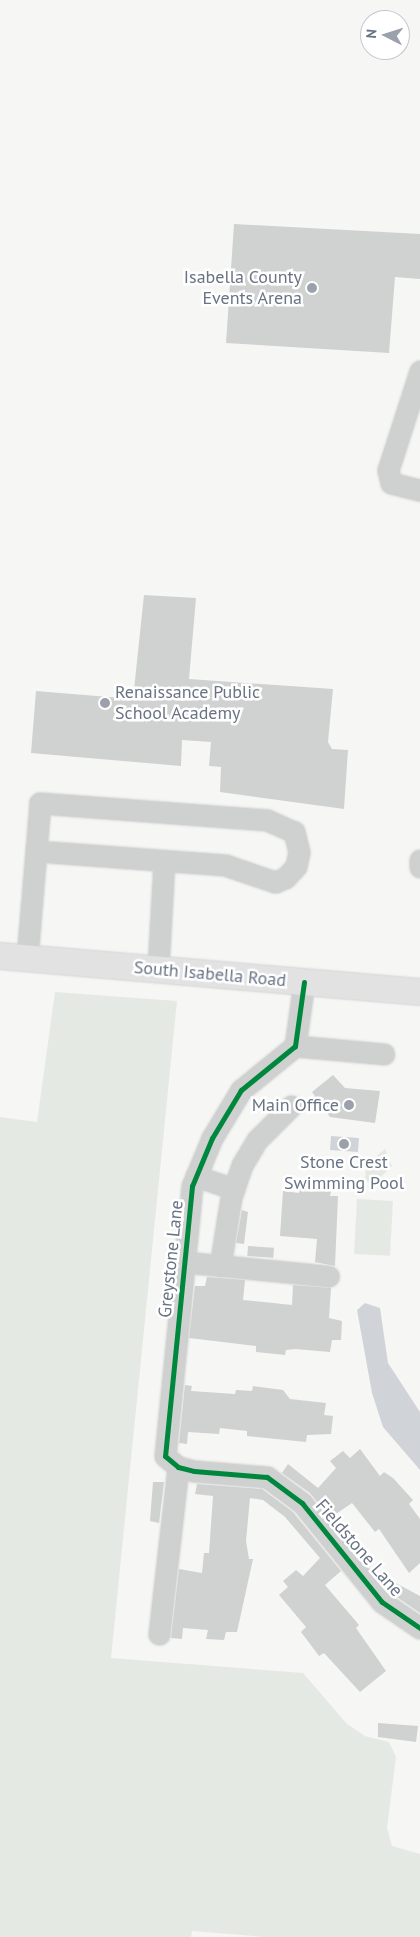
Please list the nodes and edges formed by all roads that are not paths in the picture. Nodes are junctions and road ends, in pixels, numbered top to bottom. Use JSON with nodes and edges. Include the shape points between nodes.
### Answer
{"nodes":[{"id":1,"x":420,"y":371,"type":"edge"},
{"id":2,"x":420,"y":490,"type":"edge"},
{"id":3,"x":36,"y":851,"type":"junction"},
{"id":4,"x":420,"y":860,"type":"edge"},
{"id":5,"x":164,"y":862,"type":"junction"},
{"id":6,"x":420,"y":867,"type":"edge"},
{"id":7,"x":0,"y":956,"type":"edge"},
{"id":8,"x":27,"y":958,"type":"junction"},
{"id":9,"x":158,"y":970,"type":"junction"},
{"id":10,"x":304,"y":982,"type":"junction"},
{"id":11,"x":420,"y":992,"type":"edge"},
{"id":12,"x":295,"y":1046,"type":"junction"},
{"id":13,"x":384,"y":1054,"type":"dead end"},
{"id":14,"x":291,"y":1106,"type":"dead end"},
{"id":15,"x":196,"y":1176,"type":"junction"},
{"id":16,"x":234,"y":1189,"type":"junction"},
{"id":17,"x":184,"y":1262,"type":"junction"},
{"id":18,"x":220,"y":1266,"type":"junction"},
{"id":19,"x":328,"y":1276,"type":"dead end"},
{"id":20,"x":172,"y":1462,"type":"junction"},
{"id":21,"x":420,"y":1628,"type":"edge"},
{"id":22,"x":159,"y":1634,"type":"dead end"}],
"edges":[{"from":1,"to":2,"type":"street","via":[[388,470],[391,483]]},
{"from":3,"to":5,"type":"street"},
{"from":3,"to":5,"type":"street","via":[[40,803],[268,820],[294,832],[299,852],[296,866],[286,878],[275,882],[225,865]]},
{"from":3,"to":8,"type":"street"},
{"from":4,"to":6,"type":"street"},
{"from":5,"to":9,"type":"street"},
{"from":7,"to":8,"type":"main road","name":"South Isabella Road"},
{"from":8,"to":9,"type":"main road","name":"South Isabella Road"},
{"from":9,"to":10,"type":"main road","name":"South Isabella Road"},
{"from":10,"to":11,"type":"main road","name":"South Isabella Road"},
{"from":10,"to":12,"type":"street"},
{"from":12,"to":13,"type":"street"},
{"from":12,"to":15,"type":"street","name":"Greystone Lane","via":[[241,1090]]},
{"from":14,"to":16,"type":"street","via":[[257,1140]]},
{"from":15,"to":16,"type":"street"},
{"from":15,"to":17,"type":"street","name":"Greystone Lane"},
{"from":16,"to":18,"type":"street"},
{"from":17,"to":18,"type":"street"},
{"from":17,"to":20,"type":"street","name":"Greystone Lane"},
{"from":18,"to":19,"type":"street"},
{"from":20,"to":21,"type":"street","name":"Fieldstone Lane","via":[[267,1477],[302,1503],[382,1602]]},
{"from":20,"to":22,"type":"street","name":"Greystone Lane"}]}
